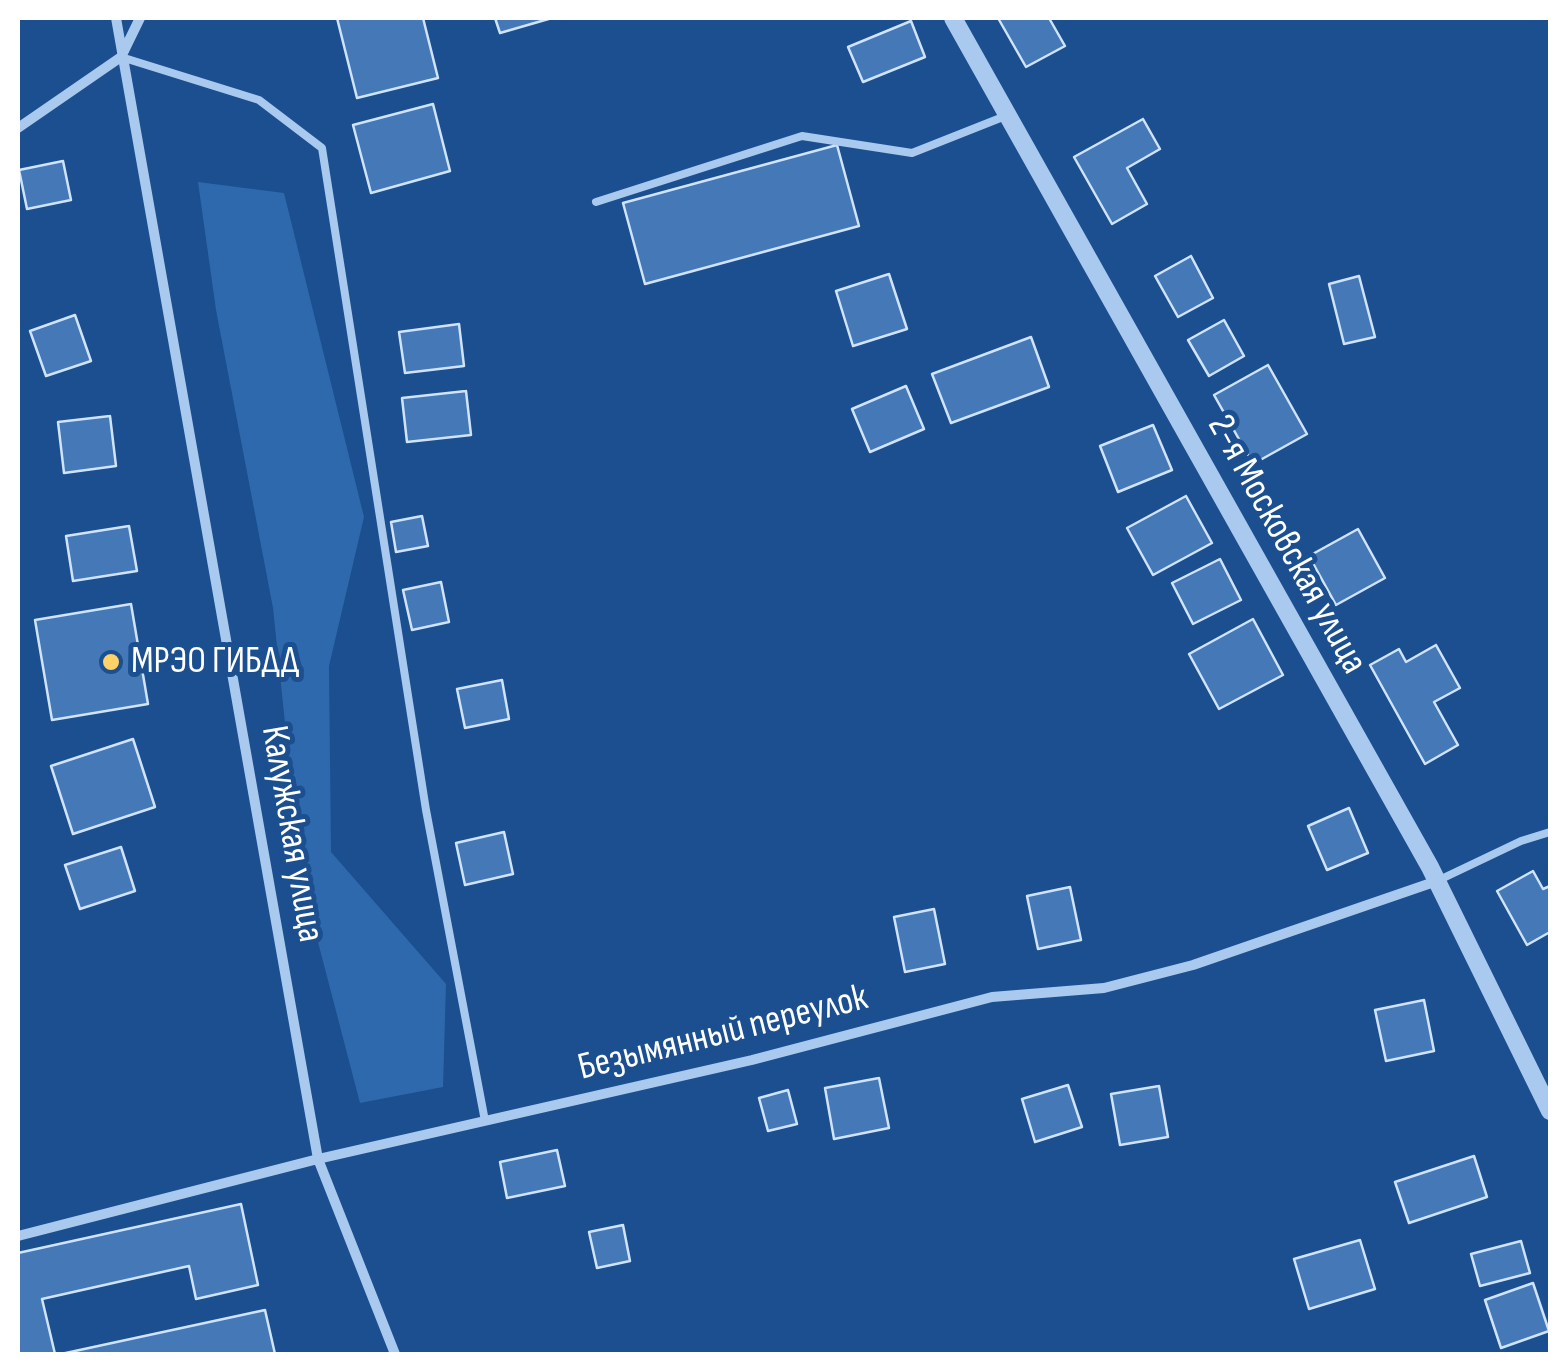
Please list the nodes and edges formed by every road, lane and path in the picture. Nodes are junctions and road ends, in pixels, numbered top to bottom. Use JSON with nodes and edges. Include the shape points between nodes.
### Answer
{"nodes":[{"id":1,"x":116,"y":18,"type":"edge"},
{"id":2,"x":140,"y":18,"type":"edge"},
{"id":3,"x":953,"y":18,"type":"edge"},
{"id":4,"x":121,"y":57,"type":"junction"},
{"id":5,"x":1008,"y":115,"type":"junction"},
{"id":6,"x":18,"y":128,"type":"edge"},
{"id":7,"x":596,"y":202,"type":"dead end"},
{"id":8,"x":1550,"y":832,"type":"edge"},
{"id":9,"x":1438,"y":881,"type":"junction"},
{"id":10,"x":1550,"y":1111,"type":"edge"},
{"id":11,"x":485,"y":1121,"type":"junction"},
{"id":12,"x":318,"y":1159,"type":"junction"},
{"id":13,"x":18,"y":1236,"type":"edge"},
{"id":14,"x":395,"y":1354,"type":"edge"}],
"edges":[{"from":1,"to":4,"type":"street","name":"Калужская улица"},
{"from":2,"to":4,"type":"street"},
{"from":3,"to":5,"type":"street","name":"2-я Московская улица"},
{"from":4,"to":6,"type":"street"},
{"from":4,"to":11,"type":"lane","via":[[259,100],[322,148],[426,810]]},
{"from":4,"to":12,"type":"street","name":"Калужская улица"},
{"from":5,"to":7,"type":"lane","via":[[912,153],[802,136]]},
{"from":5,"to":9,"type":"street","name":"2-я Московская улица"},
{"from":8,"to":9,"type":"lane"},
{"from":9,"to":10,"type":"street","name":"2-я Московская улица"},
{"from":9,"to":11,"type":"street","name":"Безымянный переулок","via":[[1104,988],[992,997]]},
{"from":11,"to":12,"type":"street","name":"Безымянный переулок"},
{"from":12,"to":13,"type":"street","name":"Безымянный переулок"},
{"from":12,"to":14,"type":"street","name":"Калужская улица"}]}
